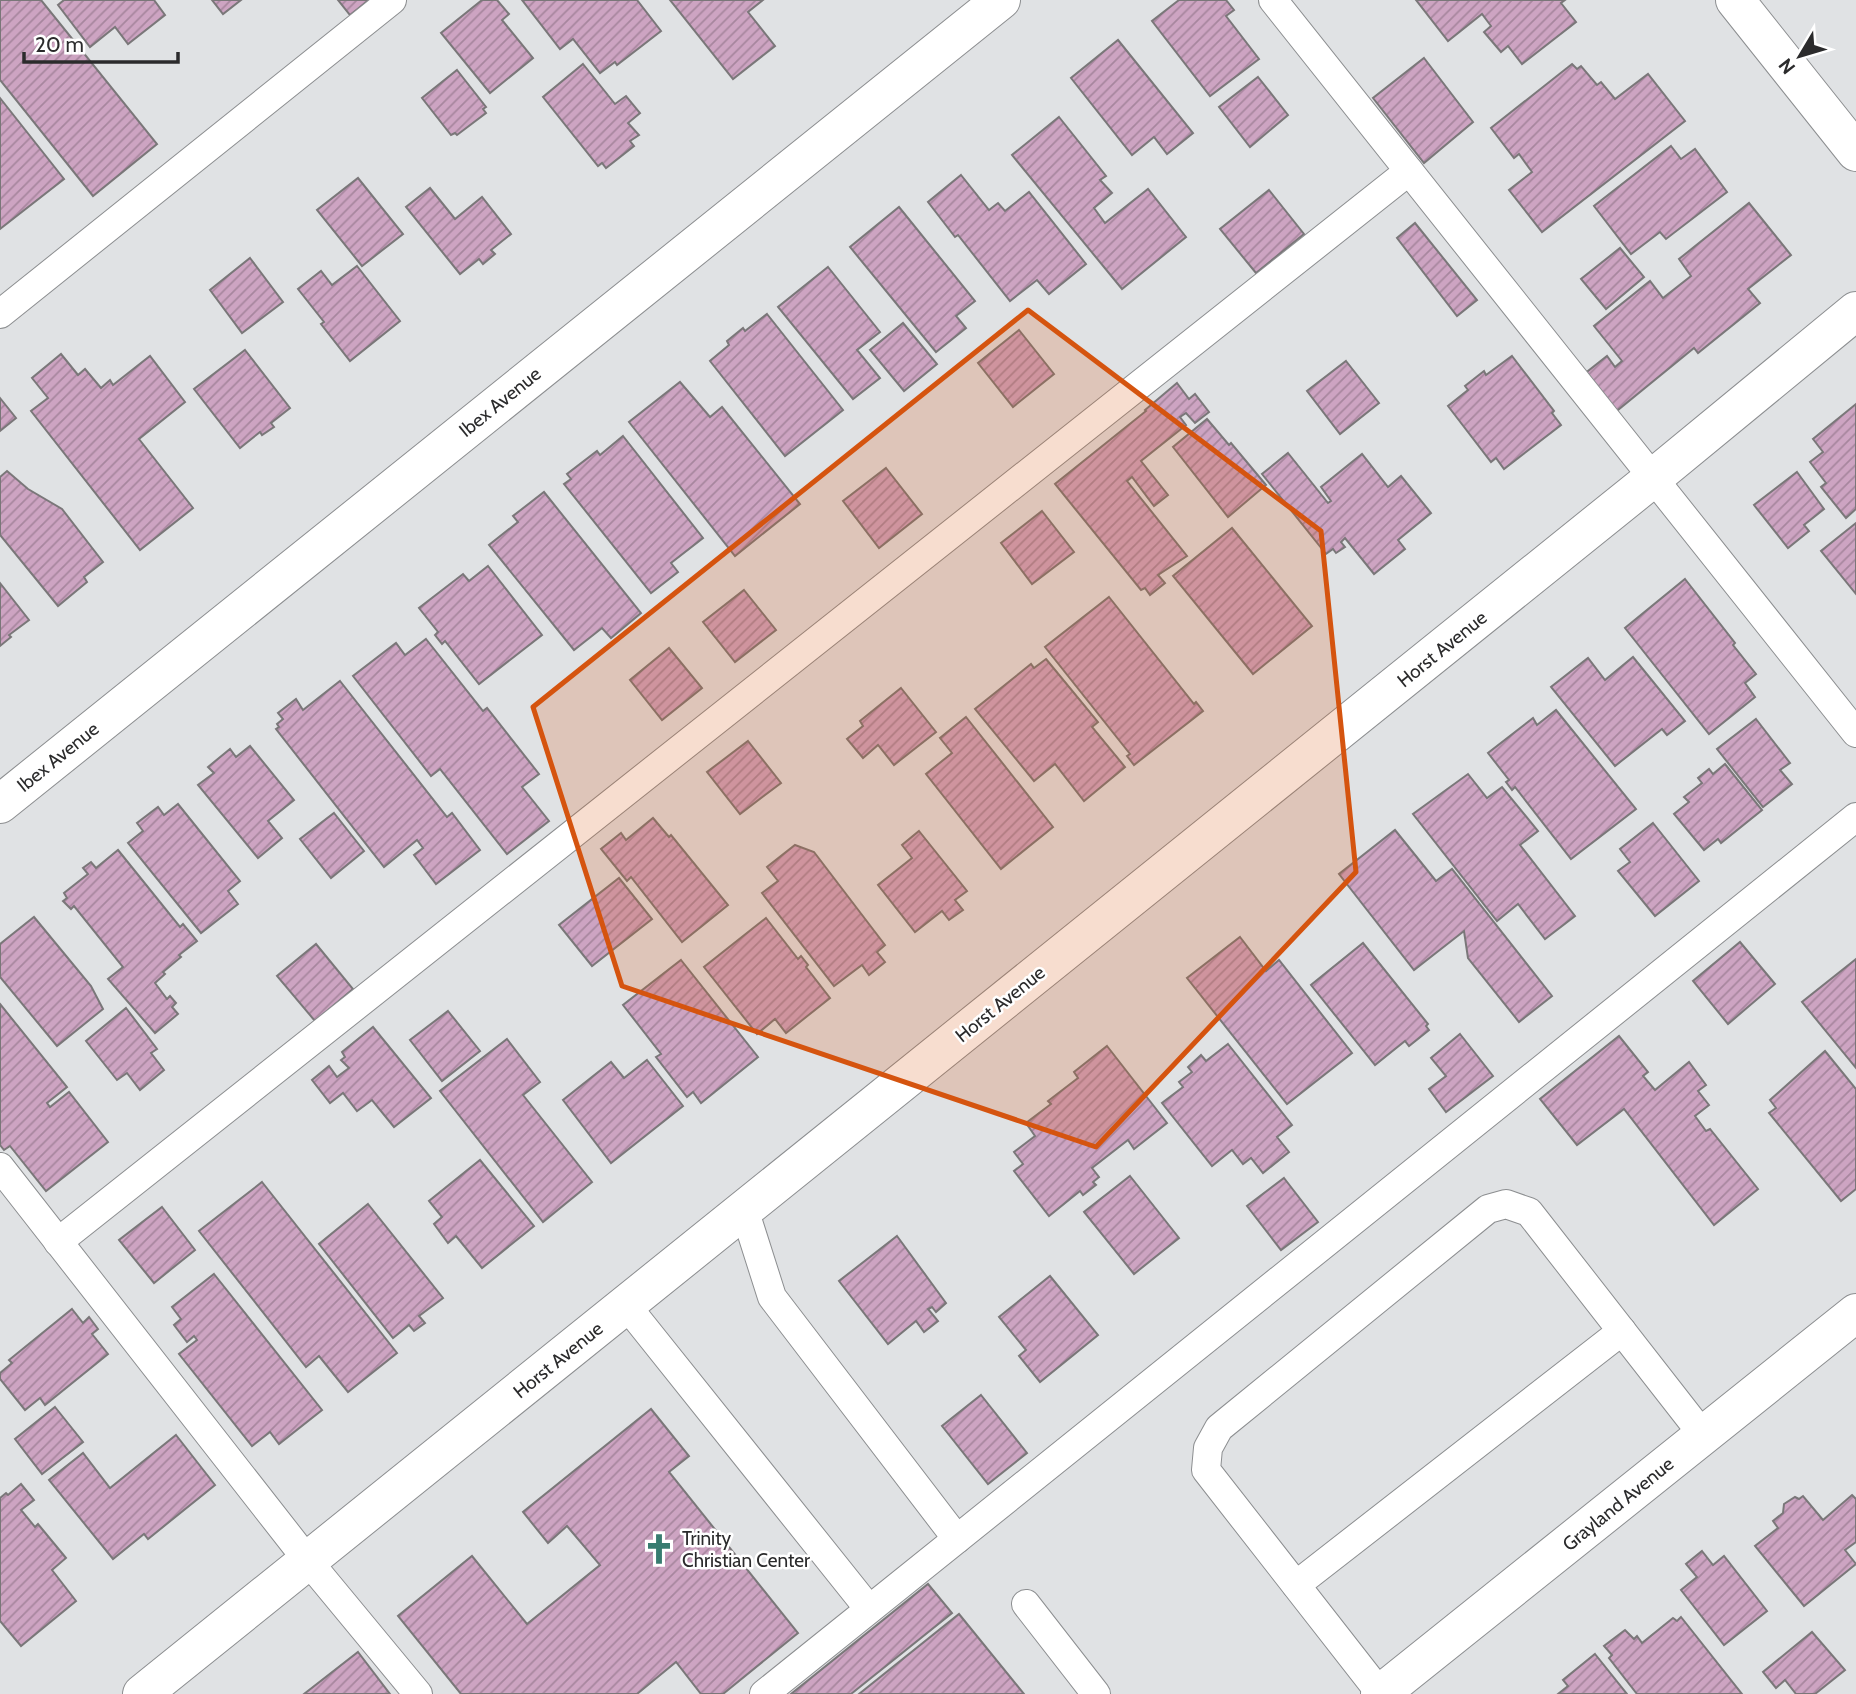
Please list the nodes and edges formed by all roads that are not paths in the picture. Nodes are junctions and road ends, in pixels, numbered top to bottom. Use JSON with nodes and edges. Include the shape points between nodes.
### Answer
{"nodes":[{"id":1,"x":393,"y":0,"type":"edge"},
{"id":2,"x":1001,"y":0,"type":"edge"},
{"id":3,"x":1273,"y":0,"type":"edge"},
{"id":4,"x":1735,"y":0,"type":"edge"},
{"id":5,"x":1856,"y":152,"type":"edge"},
{"id":6,"x":1409,"y":171,"type":"junction"},
{"id":7,"x":1856,"y":311,"type":"edge"},
{"id":8,"x":0,"y":314,"type":"edge"},
{"id":9,"x":1653,"y":478,"type":"junction"},
{"id":10,"x":1856,"y":733,"type":"edge"},
{"id":11,"x":0,"y":804,"type":"edge"},
{"id":12,"x":1856,"y":817,"type":"edge"},
{"id":13,"x":0,"y":1167,"type":"edge"},
{"id":14,"x":744,"y":1209,"type":"junction"},
{"id":15,"x":58,"y":1241,"type":"junction"},
{"id":16,"x":626,"y":1306,"type":"junction"},
{"id":17,"x":1856,"y":1313,"type":"edge"},
{"id":18,"x":1622,"y":1331,"type":"junction"},
{"id":19,"x":1703,"y":1435,"type":"junction"},
{"id":20,"x":957,"y":1539,"type":"junction"},
{"id":21,"x":308,"y":1561,"type":"junction"},
{"id":22,"x":1296,"y":1585,"type":"junction"},
{"id":23,"x":1026,"y":1604,"type":"dead end"},
{"id":24,"x":869,"y":1609,"type":"junction"},
{"id":25,"x":142,"y":1694,"type":"edge"},
{"id":26,"x":418,"y":1694,"type":"edge"},
{"id":27,"x":764,"y":1694,"type":"edge"},
{"id":28,"x":1096,"y":1694,"type":"edge"},
{"id":29,"x":1381,"y":1694,"type":"edge"}],
"edges":[{"from":1,"to":8,"type":"lane"},
{"from":2,"to":11,"type":"street","name":"Ibex Avenue"},
{"from":3,"to":6,"type":"lane"},
{"from":4,"to":5,"type":"street"},
{"from":6,"to":9,"type":"lane"},
{"from":6,"to":15,"type":"lane"},
{"from":7,"to":9,"type":"street","name":"Horst Avenue"},
{"from":9,"to":10,"type":"lane"},
{"from":9,"to":14,"type":"street","name":"Horst Avenue"},
{"from":12,"to":20,"type":"lane"},
{"from":13,"to":15,"type":"lane"},
{"from":14,"to":16,"type":"street","name":"Horst Avenue"},
{"from":14,"to":20,"type":"lane","via":[[772,1297]]},
{"from":15,"to":21,"type":"lane"},
{"from":16,"to":21,"type":"street","name":"Horst Avenue"},
{"from":16,"to":24,"type":"lane"},
{"from":17,"to":19,"type":"street","name":"Grayland Avenue"},
{"from":18,"to":19,"type":"lane"},
{"from":18,"to":22,"type":"lane"},
{"from":18,"to":22,"type":"lane","via":[[1529,1212],[1506,1204],[1488,1209],[1219,1428],[1208,1448],[1206,1470]]},
{"from":19,"to":29,"type":"street","name":"Grayland Avenue"},
{"from":20,"to":24,"type":"lane"},
{"from":21,"to":25,"type":"street","name":"Horst Avenue"},
{"from":21,"to":26,"type":"lane"},
{"from":22,"to":29,"type":"lane"},
{"from":23,"to":28,"type":"lane"},
{"from":24,"to":27,"type":"lane"}]}
